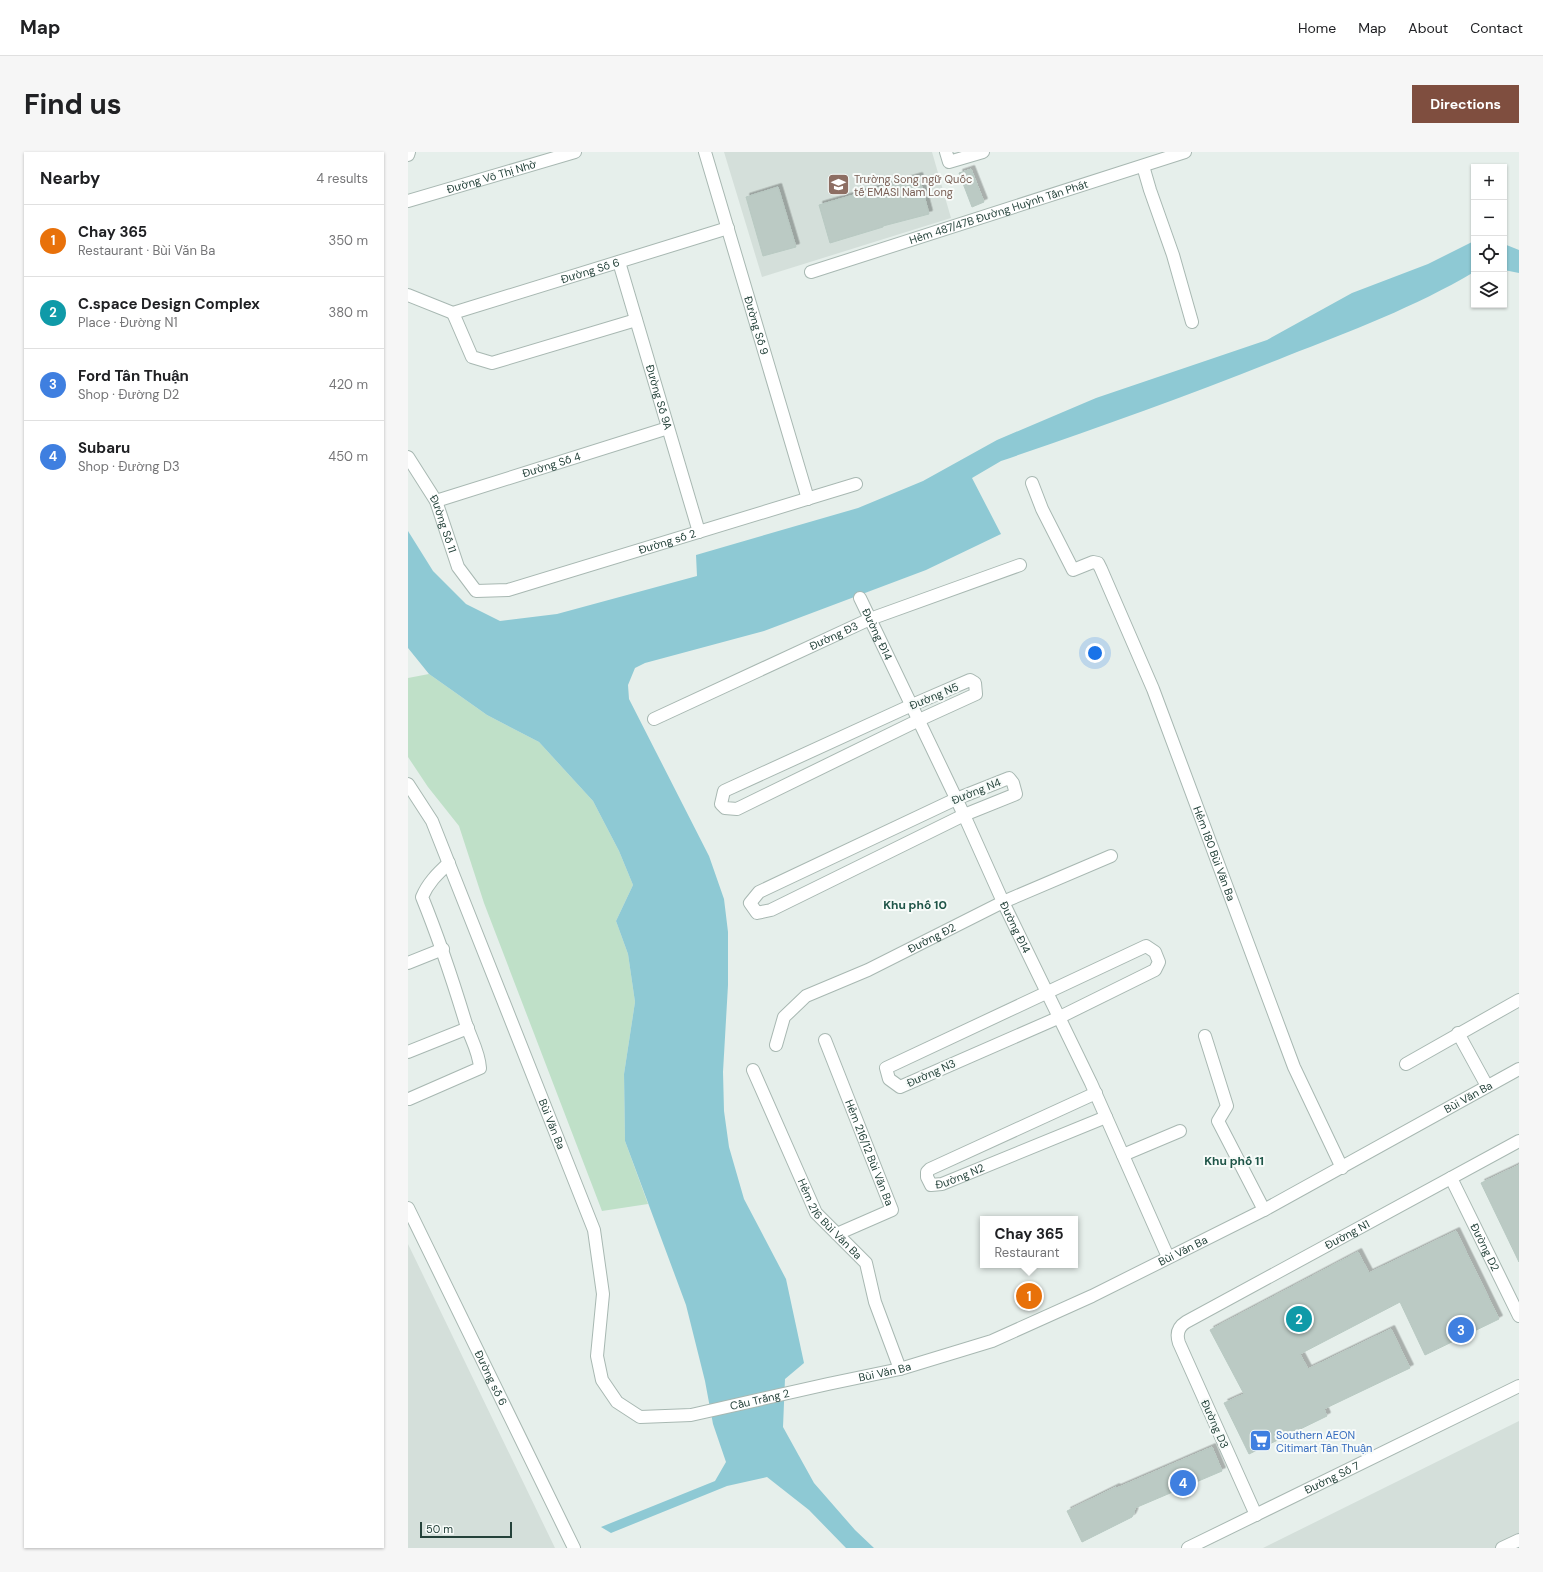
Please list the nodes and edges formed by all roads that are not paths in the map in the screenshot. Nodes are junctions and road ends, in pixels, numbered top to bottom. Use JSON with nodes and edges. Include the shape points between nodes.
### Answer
{"nodes":[{"id":1,"x":409,"y":152,"type":"edge"},
{"id":2,"x":574,"y":152,"type":"edge"},
{"id":3,"x":705,"y":152,"type":"edge"},
{"id":4,"x":946,"y":152,"type":"edge"},
{"id":5,"x":983,"y":152,"type":"edge"},
{"id":6,"x":1185,"y":152,"type":"edge"},
{"id":7,"x":408,"y":155,"type":"edge"},
{"id":8,"x":1143,"y":166,"type":"junction"},
{"id":9,"x":408,"y":201,"type":"edge"},
{"id":10,"x":728,"y":228,"type":"junction"},
{"id":11,"x":619,"y":262,"type":"junction"},
{"id":12,"x":811,"y":272,"type":"dead end"},
{"id":13,"x":408,"y":295,"type":"edge"},
{"id":14,"x":453,"y":313,"type":"junction"},
{"id":15,"x":636,"y":320,"type":"junction"},
{"id":16,"x":1192,"y":322,"type":"dead end"},
{"id":17,"x":668,"y":428,"type":"junction"},
{"id":18,"x":408,"y":457,"type":"edge"},
{"id":19,"x":1032,"y":483,"type":"dead end"},
{"id":20,"x":856,"y":484,"type":"dead end"},
{"id":21,"x":808,"y":499,"type":"junction"},
{"id":22,"x":436,"y":501,"type":"junction"},
{"id":23,"x":699,"y":532,"type":"junction"},
{"id":24,"x":1020,"y":566,"type":"dead end"},
{"id":25,"x":476,"y":591,"type":"joint"},
{"id":26,"x":860,"y":598,"type":"dead end"},
{"id":27,"x":870,"y":618,"type":"junction"},
{"id":28,"x":912,"y":705,"type":"junction"},
{"id":29,"x":654,"y":719,"type":"dead end"},
{"id":30,"x":919,"y":720,"type":"junction"},
{"id":31,"x":408,"y":784,"type":"edge"},
{"id":32,"x":956,"y":799,"type":"junction"},
{"id":33,"x":964,"y":815,"type":"junction"},
{"id":34,"x":1111,"y":856,"type":"dead end"},
{"id":35,"x":449,"y":864,"type":"junction"},
{"id":36,"x":1003,"y":902,"type":"junction"},
{"id":37,"x":443,"y":949,"type":"junction"},
{"id":38,"x":408,"y":963,"type":"edge"},
{"id":39,"x":1047,"y":991,"type":"junction"},
{"id":40,"x":1519,"y":1000,"type":"edge"},
{"id":41,"x":1060,"y":1017,"type":"junction"},
{"id":42,"x":468,"y":1028,"type":"junction"},
{"id":43,"x":1458,"y":1033,"type":"junction"},
{"id":44,"x":1205,"y":1036,"type":"dead end"},
{"id":45,"x":825,"y":1040,"type":"dead end"},
{"id":46,"x":776,"y":1045,"type":"dead end"},
{"id":47,"x":408,"y":1052,"type":"edge"},
{"id":48,"x":1406,"y":1064,"type":"dead end"},
{"id":49,"x":1519,"y":1069,"type":"edge"},
{"id":50,"x":753,"y":1070,"type":"dead end"},
{"id":51,"x":1487,"y":1086,"type":"junction"},
{"id":52,"x":1096,"y":1093,"type":"junction"},
{"id":53,"x":408,"y":1100,"type":"edge"},
{"id":54,"x":1106,"y":1117,"type":"junction"},
{"id":55,"x":1180,"y":1131,"type":"dead end"},
{"id":56,"x":1519,"y":1141,"type":"edge"},
{"id":57,"x":1123,"y":1155,"type":"junction"},
{"id":58,"x":1342,"y":1168,"type":"junction"},
{"id":59,"x":1451,"y":1178,"type":"junction"},
{"id":60,"x":408,"y":1208,"type":"edge"},
{"id":61,"x":1264,"y":1210,"type":"junction"},
{"id":62,"x":837,"y":1234,"type":"junction"},
{"id":63,"x":1168,"y":1257,"type":"junction"},
{"id":64,"x":1519,"y":1316,"type":"edge"},
{"id":65,"x":1178,"y":1332,"type":"joint"},
{"id":66,"x":900,"y":1369,"type":"junction"},
{"id":67,"x":828,"y":1384,"type":"joint"},
{"id":68,"x":1519,"y":1386,"type":"edge"},
{"id":69,"x":691,"y":1415,"type":"joint"},
{"id":70,"x":1256,"y":1515,"type":"junction"},
{"id":71,"x":1517,"y":1540,"type":"edge"},
{"id":72,"x":574,"y":1548,"type":"edge"},
{"id":73,"x":1188,"y":1548,"type":"edge"},
{"id":74,"x":1502,"y":1548,"type":"edge"}],
"edges":[{"from":1,"to":7,"type":"street"},
{"from":2,"to":9,"type":"street","name":"Đường Võ Thị Nhờ"},
{"from":3,"to":10,"type":"street","name":"Đường Số 9"},
{"from":4,"to":5,"type":"street","via":[[949,162]]},
{"from":6,"to":8,"type":"street","name":"Hẻm 487/47B Đường Huỳnh Tấn Phát"},
{"from":8,"to":12,"type":"street","name":"Hẻm 487/47B Đường Huỳnh Tấn Phát"},
{"from":8,"to":16,"type":"street","via":[[1173,254]]},
{"from":10,"to":11,"type":"street","name":"Đường Số 6"},
{"from":10,"to":21,"type":"street","name":"Đường Số 9"},
{"from":11,"to":14,"type":"street","name":"Đường Số 6"},
{"from":11,"to":15,"type":"street","name":"Đường Số 9A"},
{"from":13,"to":14,"type":"street"},
{"from":14,"to":15,"type":"street","via":[[472,357],[492,363]]},
{"from":15,"to":17,"type":"street","name":"Đường Số 9A"},
{"from":17,"to":22,"type":"street","name":"Đường Số 4"},
{"from":17,"to":23,"type":"street","name":"Đường Số 9A"},
{"from":18,"to":22,"type":"street","name":"Đường Số 11"},
{"from":19,"to":58,"type":"street","name":"Hẻm 180 Bùi Văn Ba","via":[[1042,509],[1074,570],[1093,562],[1098,563],[1101,569],[1153,689],[1294,1067]]},
{"from":20,"to":21,"type":"street","name":"Đường số 2"},
{"from":21,"to":23,"type":"street","name":"Đường số 2"},
{"from":22,"to":25,"type":"street","name":"Đường Số 11","via":[[458,567]]},
{"from":23,"to":25,"type":"street","name":"Đường số 2","via":[[508,590]]},
{"from":24,"to":27,"type":"street","name":"Đường Đ3"},
{"from":26,"to":27,"type":"street","name":"Đường Đ14"},
{"from":27,"to":28,"type":"street","name":"Đường Đ14"},
{"from":27,"to":29,"type":"street","name":"Đường Đ3"},
{"from":28,"to":30,"type":"street","name":"Đường Đ14"},
{"from":28,"to":30,"type":"street","name":"Đường N5","via":[[970,680],[975,683],[976,694]]},
{"from":28,"to":30,"type":"street","name":"Đường N5","via":[[724,790],[721,804],[725,808],[737,809]]},
{"from":30,"to":32,"type":"street","name":"Đường Đ14"},
{"from":31,"to":35,"type":"street","name":"Bùi Văn Ba","via":[[432,822]]},
{"from":32,"to":33,"type":"street","name":"Đường Đ14"},
{"from":32,"to":33,"type":"street","name":"Đường N4","via":[[1009,778],[1013,783],[1016,794]]},
{"from":32,"to":33,"type":"street","name":"Đường N4","via":[[759,892],[750,903],[757,913],[771,910]]},
{"from":33,"to":36,"type":"street","name":"Đường Đ14"},
{"from":34,"to":36,"type":"street","name":"Đường Đ2"},
{"from":35,"to":37,"type":"street","via":[[432,879],[422,897]]},
{"from":35,"to":69,"type":"street","name":"Bùi Văn Ba","via":[[594,1230],[603,1294],[597,1356],[602,1380],[617,1402],[640,1416]]},
{"from":36,"to":39,"type":"street","name":"Đường Đ14"},
{"from":36,"to":46,"type":"street","name":"Đường Đ2","via":[[868,970],[806,996],[784,1017]]},
{"from":37,"to":38,"type":"street"},
{"from":37,"to":42,"type":"street"},
{"from":39,"to":41,"type":"street","name":"Đường Đ14"},
{"from":39,"to":41,"type":"street","via":[[1146,946],[1155,952],[1159,962],[1155,970]]},
{"from":39,"to":41,"type":"street","name":"Đường N3","via":[[886,1068],[889,1079],[900,1087]]},
{"from":40,"to":43,"type":"street"},
{"from":41,"to":52,"type":"street","name":"Đường Đ14"},
{"from":42,"to":47,"type":"street"},
{"from":42,"to":53,"type":"street","via":[[480,1060],[480,1068]]},
{"from":43,"to":48,"type":"street"},
{"from":43,"to":51,"type":"street"},
{"from":44,"to":61,"type":"street","via":[[1226,1106],[1218,1121]]},
{"from":45,"to":62,"type":"street","name":"Hẻm 216/12 Bùi Văn Ba","via":[[892,1210]]},
{"from":49,"to":51,"type":"street","name":"Bùi Văn Ba"},
{"from":50,"to":62,"type":"street","name":"Hẻm 216 Bùi Văn Ba","via":[[816,1213]]},
{"from":51,"to":58,"type":"street","name":"Bùi Văn Ba"},
{"from":52,"to":54,"type":"street","name":"Đường Đ14"},
{"from":52,"to":54,"type":"street","name":"Đường N2","via":[[930,1169],[927,1177],[931,1185],[942,1184]]},
{"from":54,"to":57,"type":"street","name":"Đường Đ14"},
{"from":55,"to":57,"type":"street"},
{"from":56,"to":59,"type":"street","name":"Đường N1"},
{"from":57,"to":63,"type":"street","name":"Đường Đ14"},
{"from":58,"to":61,"type":"street","name":"Bùi Văn Ba"},
{"from":59,"to":64,"type":"street","name":"Đường D2"},
{"from":59,"to":65,"type":"street","name":"Đường N1","via":[[1186,1322]]},
{"from":60,"to":72,"type":"street","name":"Đường số 6"},
{"from":61,"to":63,"type":"street","name":"Bùi Văn Ba"},
{"from":62,"to":66,"type":"street","name":"Hẻm 216 Bùi Văn Ba","via":[[866,1263],[875,1302]]},
{"from":63,"to":66,"type":"street","name":"Bùi Văn Ba","via":[[1092,1296],[992,1341]]},
{"from":65,"to":70,"type":"street","name":"Đường D3","via":[[1179,1343]]},
{"from":66,"to":67,"type":"street","name":"Bùi Văn Ba"},
{"from":67,"to":69,"type":"street","name":"Cầu Trắng 2"},
{"from":68,"to":70,"type":"street","name":"Đường Số 7"},
{"from":70,"to":73,"type":"street","name":"Đường Số 7"},
{"from":71,"to":74,"type":"street"}]}
